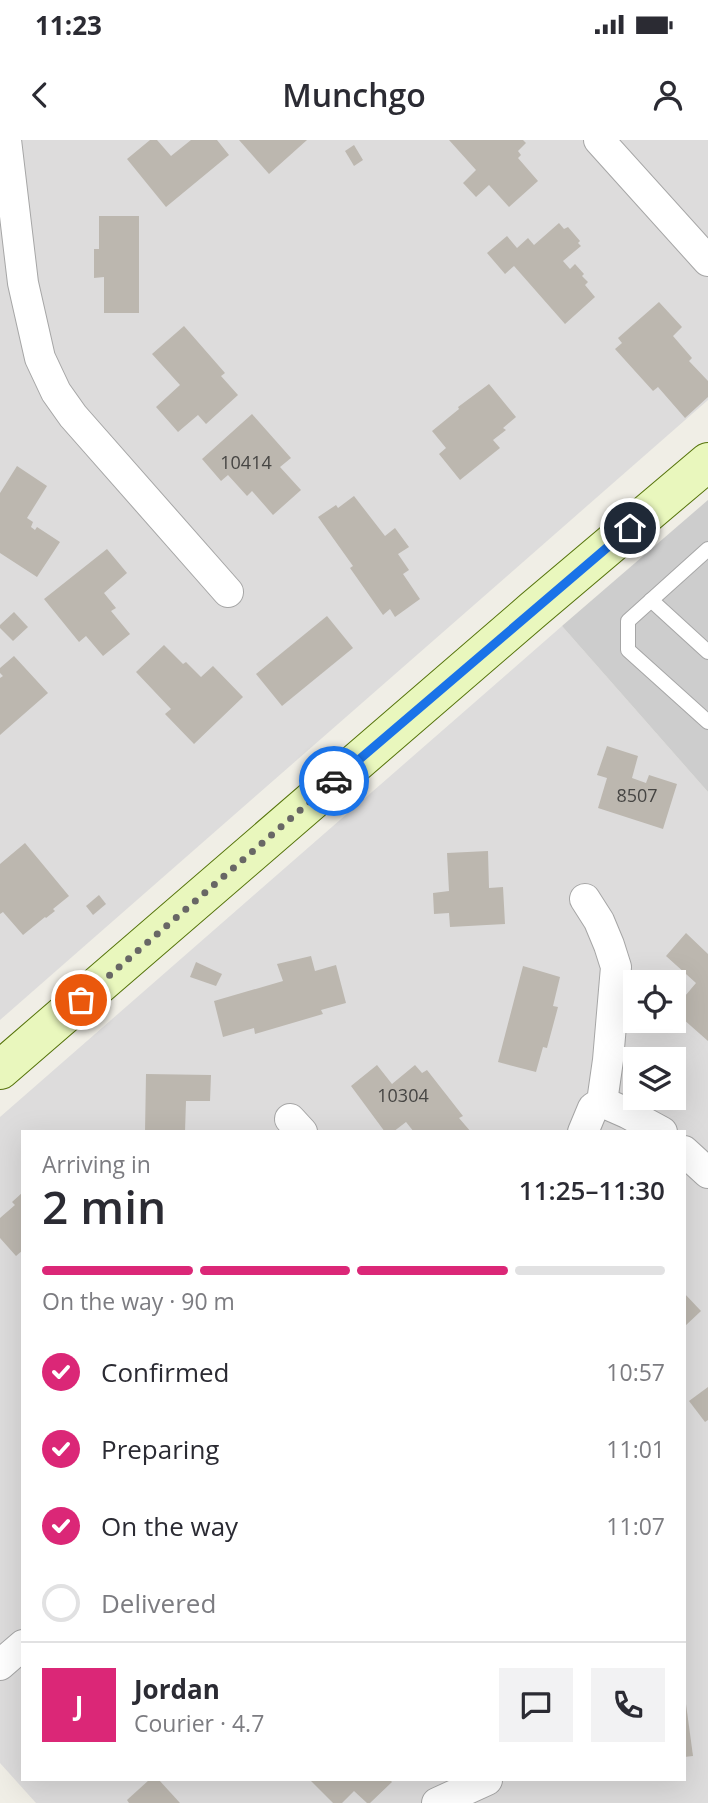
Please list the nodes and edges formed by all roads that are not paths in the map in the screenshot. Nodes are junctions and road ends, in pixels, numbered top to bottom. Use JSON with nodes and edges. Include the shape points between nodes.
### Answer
{"nodes":[{"id":1,"x":6,"y":140,"type":"edge"},
{"id":2,"x":598,"y":140,"type":"edge"},
{"id":3,"x":708,"y":261,"type":"edge"},
{"id":4,"x":708,"y":462,"type":"edge"},
{"id":5,"x":708,"y":549,"type":"edge"},
{"id":6,"x":228,"y":592,"type":"dead end"},
{"id":7,"x":651,"y":600,"type":"junction"},
{"id":8,"x":708,"y":652,"type":"edge"},
{"id":9,"x":708,"y":722,"type":"edge"},
{"id":10,"x":585,"y":900,"type":"dead end"},
{"id":11,"x":0,"y":1070,"type":"edge"},
{"id":12,"x":602,"y":1102,"type":"junction"},
{"id":13,"x":584,"y":1130,"type":"edge"},
{"id":14,"x":658,"y":1130,"type":"edge"},
{"id":15,"x":686,"y":1154,"type":"edge"},
{"id":16,"x":708,"y":1173,"type":"edge"},
{"id":17,"x":21,"y":1647,"type":"edge"},
{"id":18,"x":0,"y":1665,"type":"edge"},
{"id":19,"x":485,"y":1781,"type":"edge"},
{"id":20,"x":438,"y":1803,"type":"edge"}],
"edges":[{"from":1,"to":6,"type":"street","via":[[23,282],[40,358],[55,392]]},
{"from":2,"to":3,"type":"street"},
{"from":4,"to":11,"type":"street"},
{"from":5,"to":7,"type":"lane"},
{"from":7,"to":8,"type":"lane"},
{"from":7,"to":9,"type":"lane","via":[[628,621],[628,650]]},
{"from":10,"to":12,"type":"street","via":[[599,921],[616,967]]},
{"from":12,"to":13,"type":"street","via":[[593,1108]]},
{"from":12,"to":14,"type":"street"},
{"from":15,"to":16,"type":"street"},
{"from":17,"to":18,"type":"street"},
{"from":19,"to":20,"type":"street"}]}
